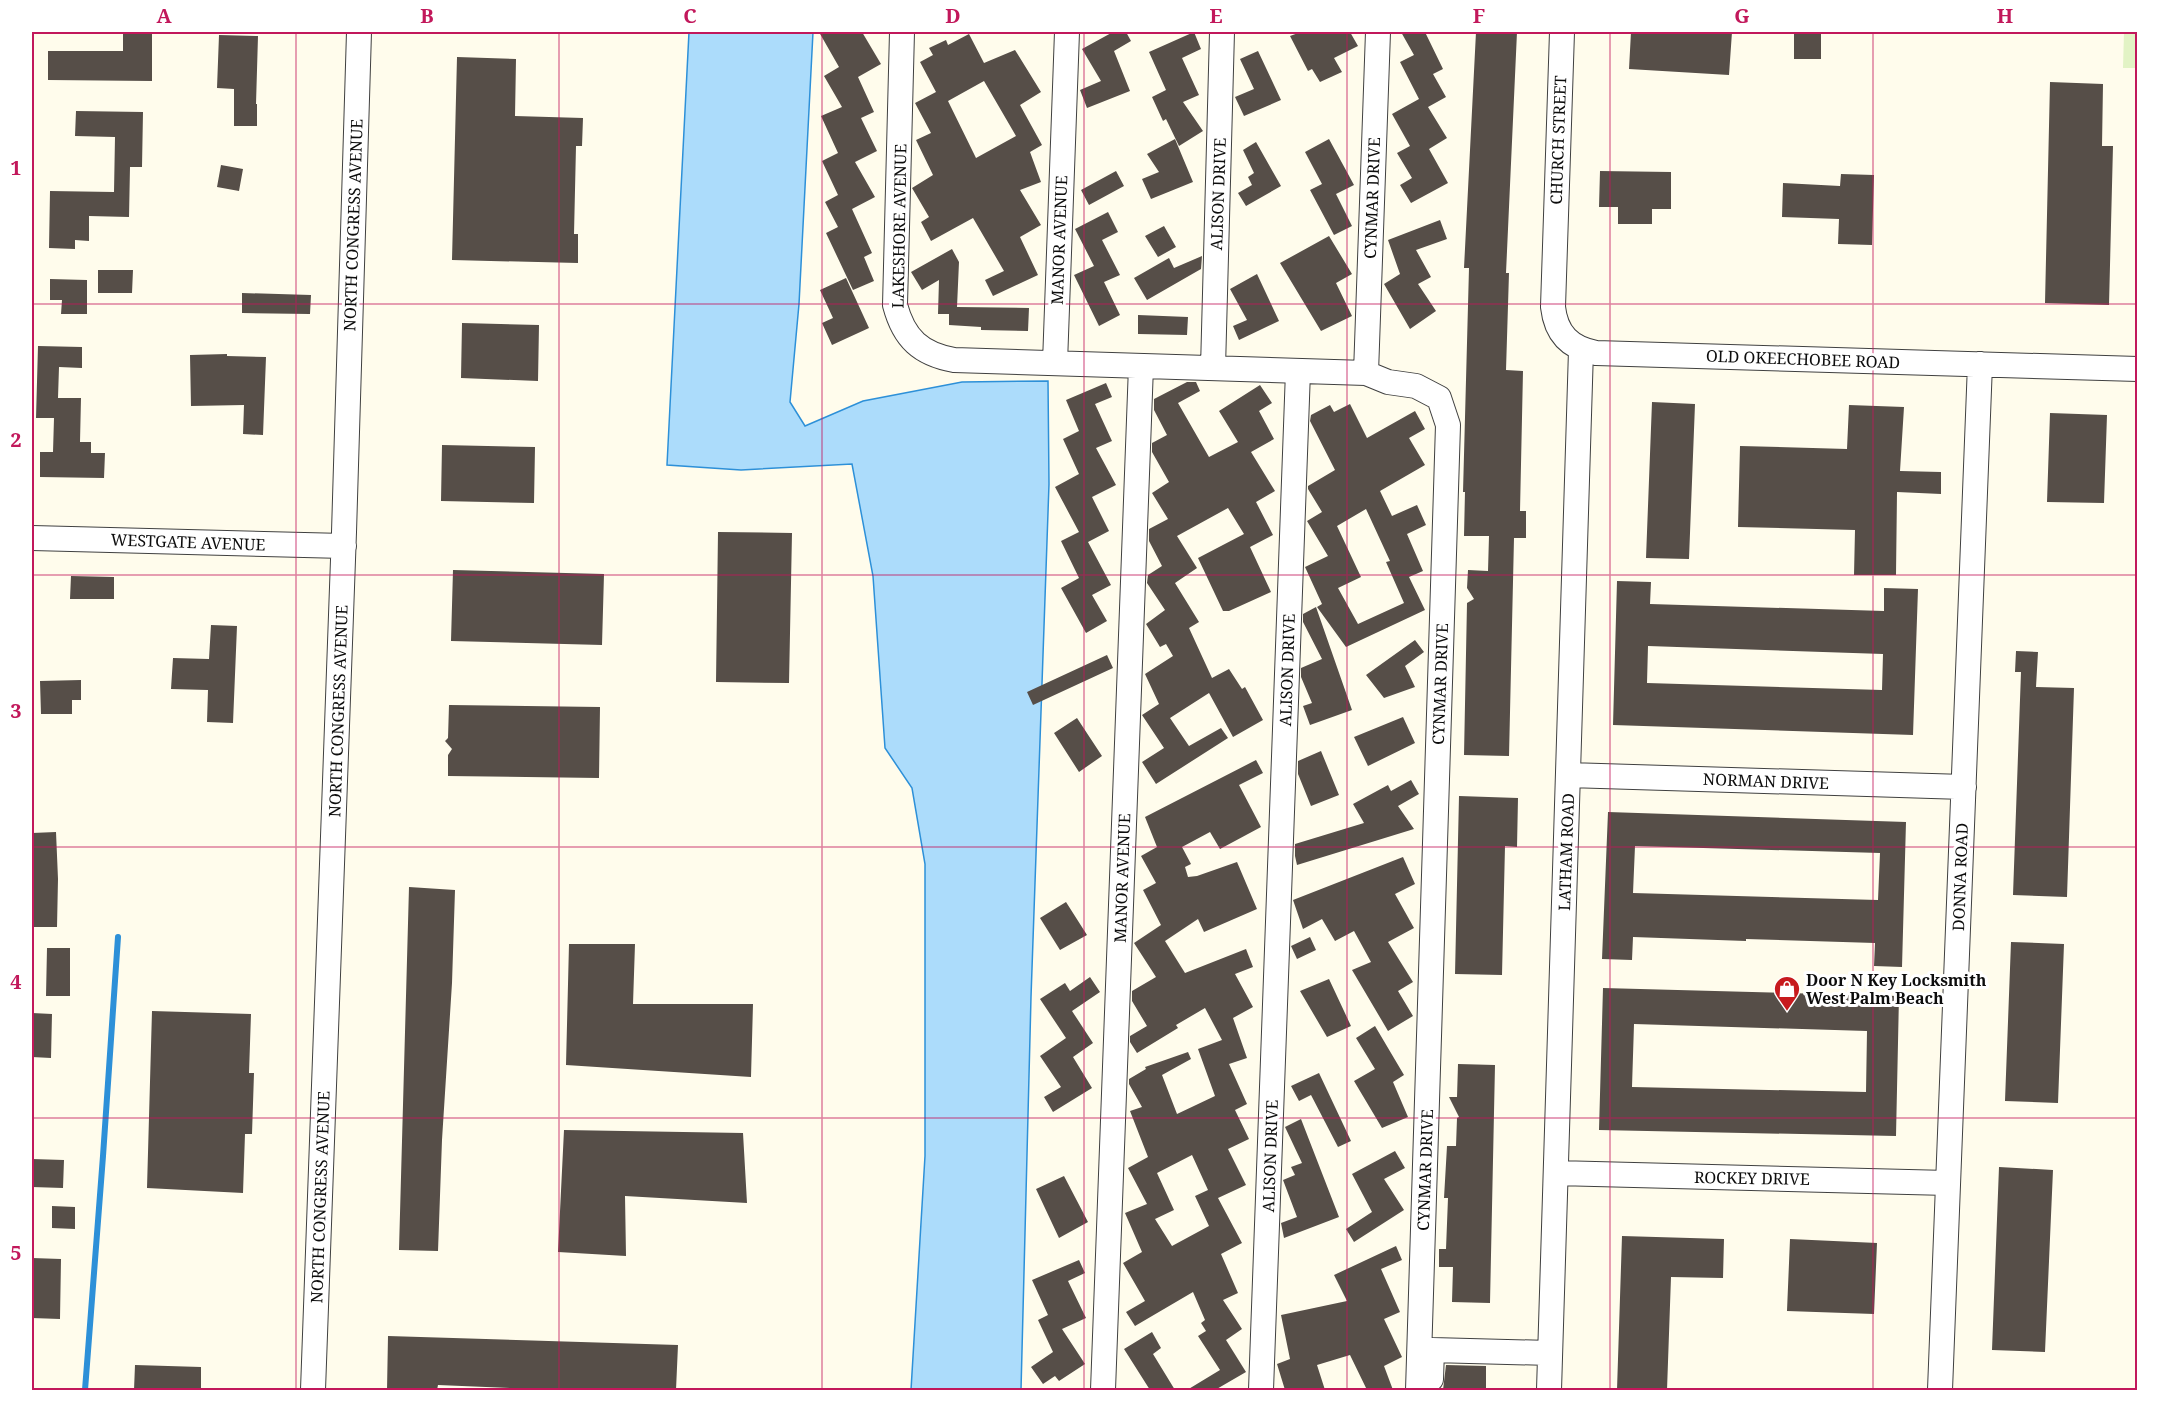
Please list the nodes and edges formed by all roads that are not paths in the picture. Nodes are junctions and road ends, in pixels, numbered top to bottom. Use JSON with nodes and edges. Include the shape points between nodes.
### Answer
{"nodes":[{"id":1,"x":359,"y":32,"type":"edge"},
{"id":2,"x":902,"y":32,"type":"edge"},
{"id":3,"x":1067,"y":32,"type":"edge"},
{"id":4,"x":1222,"y":32,"type":"edge"},
{"id":5,"x":1378,"y":32,"type":"edge"},
{"id":6,"x":1562,"y":32,"type":"edge"},
{"id":7,"x":1581,"y":350,"type":"junction"},
{"id":8,"x":1055,"y":363,"type":"junction"},
{"id":9,"x":1980,"y":364,"type":"junction"},
{"id":10,"x":1140,"y":366,"type":"junction"},
{"id":11,"x":1213,"y":368,"type":"junction"},
{"id":12,"x":2138,"y":369,"type":"edge"},
{"id":13,"x":1298,"y":371,"type":"junction"},
{"id":14,"x":1366,"y":373,"type":"junction"},
{"id":15,"x":32,"y":538,"type":"edge"},
{"id":16,"x":344,"y":546,"type":"junction"},
{"id":17,"x":1568,"y":775,"type":"junction"},
{"id":18,"x":1964,"y":787,"type":"junction"},
{"id":19,"x":1556,"y":1173,"type":"junction"},
{"id":20,"x":1948,"y":1183,"type":"junction"},
{"id":21,"x":1550,"y":1353,"type":"junction"},
{"id":22,"x":313,"y":1390,"type":"edge"},
{"id":23,"x":1103,"y":1390,"type":"edge"},
{"id":24,"x":1261,"y":1390,"type":"edge"},
{"id":25,"x":1418,"y":1390,"type":"edge"},
{"id":26,"x":1430,"y":1390,"type":"edge"},
{"id":27,"x":1549,"y":1390,"type":"edge"},
{"id":28,"x":1940,"y":1390,"type":"edge"}],
"edges":[{"from":1,"to":16,"type":"street","name":"NORTH CONGRESS AVENUE"},
{"from":2,"to":8,"type":"street","name":"LAKESHORE AVENUE","via":[[895,305],[899,320],[915,343],[940,357]]},
{"from":3,"to":8,"type":"street","name":"MANOR AVENUE"},
{"from":4,"to":11,"type":"street","name":"ALISON DRIVE"},
{"from":5,"to":14,"type":"street","name":"CYNMAR DRIVE"},
{"from":6,"to":7,"type":"street","name":"CHURCH STREET","via":[[1553,307],[1561,334]]},
{"from":7,"to":9,"type":"street","name":"OLD OKEECHOBEE ROAD"},
{"from":7,"to":17,"type":"street","name":"LATHAM ROAD"},
{"from":8,"to":10,"type":"street"},
{"from":9,"to":12,"type":"street","name":"OLD OKEECHOBEE ROAD"},
{"from":9,"to":18,"type":"street","name":"DONNA ROAD"},
{"from":10,"to":11,"type":"street"},
{"from":10,"to":23,"type":"street","name":"MANOR AVENUE"},
{"from":11,"to":13,"type":"street"},
{"from":13,"to":14,"type":"street"},
{"from":13,"to":24,"type":"street","name":"ALISON DRIVE"},
{"from":14,"to":25,"type":"street","name":"CYNMAR DRIVE","via":[[1388,382],[1416,386],[1439,398],[1448,425]]},
{"from":15,"to":16,"type":"street","name":"WESTGATE AVENUE"},
{"from":16,"to":22,"type":"street","name":"NORTH CONGRESS AVENUE"},
{"from":17,"to":18,"type":"street","name":"NORMAN DRIVE"},
{"from":17,"to":19,"type":"street","name":"LATHAM ROAD"},
{"from":18,"to":20,"type":"street","name":"DONNA ROAD"},
{"from":19,"to":20,"type":"street","name":"ROCKEY DRIVE"},
{"from":19,"to":21,"type":"street","name":"LATHAM ROAD"},
{"from":20,"to":28,"type":"street","name":"DONNA ROAD"},
{"from":21,"to":26,"type":"street","via":[[1432,1350]]},
{"from":21,"to":27,"type":"street","name":"LATHAM ROAD"}]}
